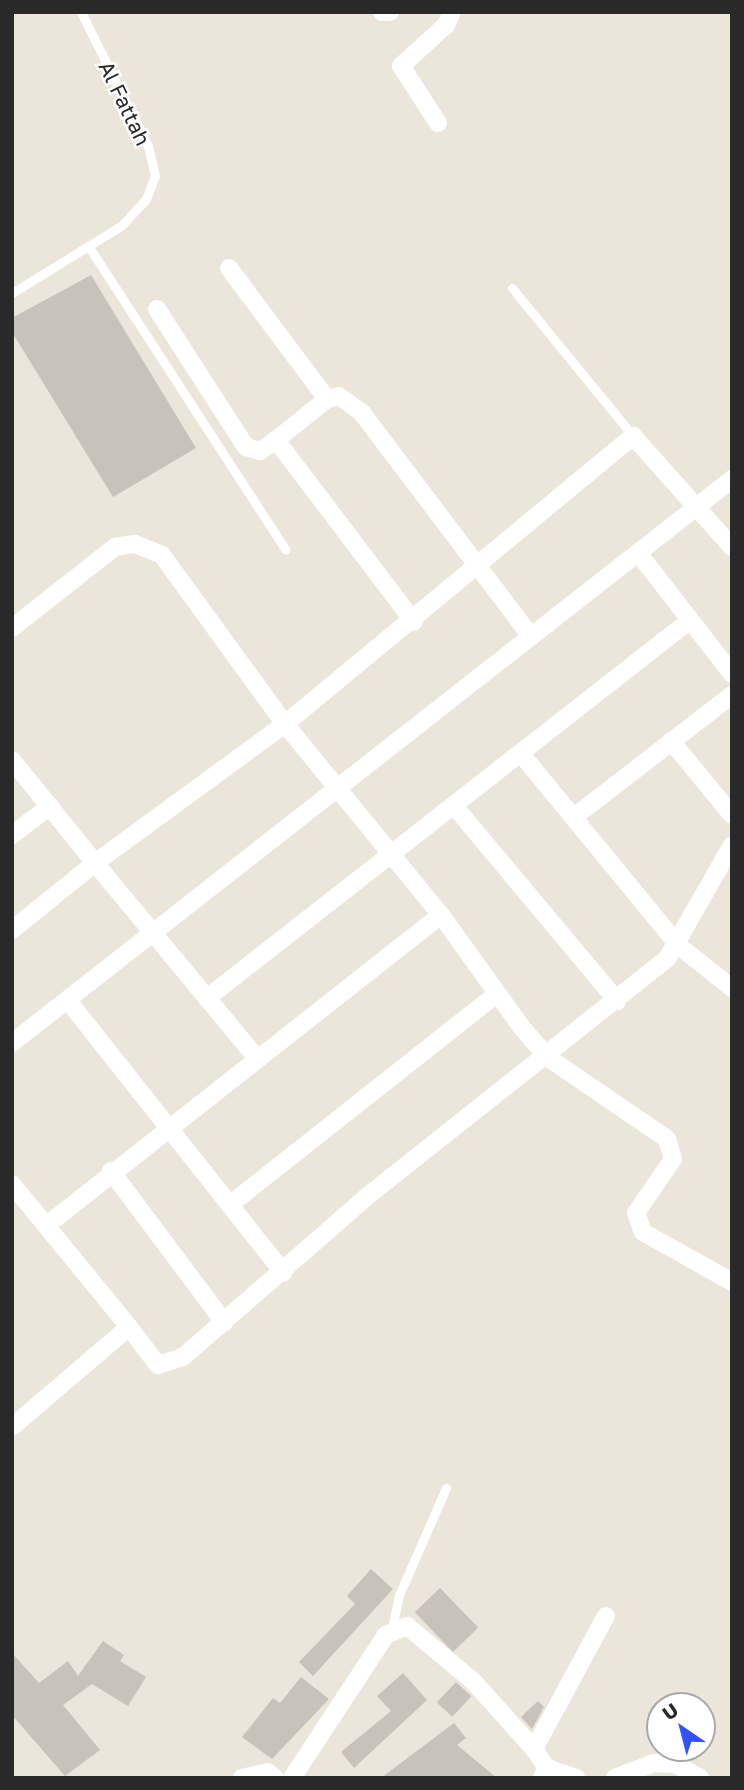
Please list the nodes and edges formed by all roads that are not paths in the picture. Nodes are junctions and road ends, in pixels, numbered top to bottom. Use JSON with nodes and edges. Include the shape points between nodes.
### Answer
{"nodes":[{"id":1,"x":81,"y":12,"type":"edge"},
{"id":2,"x":382,"y":12,"type":"edge"},
{"id":3,"x":390,"y":12,"type":"edge"},
{"id":4,"x":452,"y":12,"type":"edge"},
{"id":5,"x":438,"y":122,"type":"dead end"},
{"id":6,"x":89,"y":247,"type":"junction"},
{"id":7,"x":229,"y":268,"type":"dead end"},
{"id":8,"x":512,"y":288,"type":"dead end"},
{"id":9,"x":12,"y":293,"type":"edge"},
{"id":10,"x":157,"y":309,"type":"dead end"},
{"id":11,"x":327,"y":398,"type":"junction"},
{"id":12,"x":634,"y":436,"type":"junction"},
{"id":13,"x":275,"y":440,"type":"junction"},
{"id":14,"x":732,"y":479,"type":"edge"},
{"id":15,"x":698,"y":506,"type":"junction"},
{"id":16,"x":732,"y":547,"type":"edge"},
{"id":17,"x":286,"y":550,"type":"dead end"},
{"id":18,"x":639,"y":554,"type":"junction"},
{"id":19,"x":479,"y":566,"type":"junction"},
{"id":20,"x":689,"y":621,"type":"junction"},
{"id":21,"x":414,"y":622,"type":"junction"},
{"id":22,"x":12,"y":628,"type":"edge"},
{"id":23,"x":529,"y":634,"type":"junction"},
{"id":24,"x":732,"y":674,"type":"edge"},
{"id":25,"x":732,"y":695,"type":"edge"},
{"id":26,"x":285,"y":724,"type":"junction"},
{"id":27,"x":671,"y":741,"type":"junction"},
{"id":28,"x":522,"y":755,"type":"junction"},
{"id":29,"x":12,"y":760,"type":"edge"},
{"id":30,"x":341,"y":788,"type":"junction"},
{"id":31,"x":50,"y":806,"type":"junction"},
{"id":32,"x":455,"y":807,"type":"junction"},
{"id":33,"x":732,"y":815,"type":"edge"},
{"id":34,"x":573,"y":817,"type":"junction"},
{"id":35,"x":12,"y":835,"type":"edge"},
{"id":36,"x":732,"y":845,"type":"edge"},
{"id":37,"x":393,"y":854,"type":"junction"},
{"id":38,"x":95,"y":863,"type":"junction"},
{"id":39,"x":441,"y":915,"type":"junction"},
{"id":40,"x":12,"y":930,"type":"edge"},
{"id":41,"x":151,"y":934,"type":"junction"},
{"id":42,"x":678,"y":946,"type":"junction"},
{"id":43,"x":732,"y":988,"type":"edge"},
{"id":44,"x":494,"y":996,"type":"junction"},
{"id":45,"x":207,"y":998,"type":"junction"},
{"id":46,"x":617,"y":1001,"type":"junction"},
{"id":47,"x":69,"y":1002,"type":"junction"},
{"id":48,"x":12,"y":1043,"type":"edge"},
{"id":49,"x":256,"y":1057,"type":"junction"},
{"id":50,"x":547,"y":1057,"type":"junction"},
{"id":51,"x":173,"y":1126,"type":"junction"},
{"id":52,"x":111,"y":1171,"type":"junction"},
{"id":53,"x":12,"y":1184,"type":"edge"},
{"id":54,"x":232,"y":1203,"type":"junction"},
{"id":55,"x":47,"y":1225,"type":"junction"},
{"id":56,"x":284,"y":1272,"type":"junction"},
{"id":57,"x":732,"y":1282,"type":"edge"},
{"id":58,"x":224,"y":1322,"type":"junction"},
{"id":59,"x":129,"y":1327,"type":"junction"},
{"id":60,"x":12,"y":1427,"type":"edge"},
{"id":61,"x":446,"y":1488,"type":"dead end"},
{"id":62,"x":606,"y":1616,"type":"dead end"},
{"id":63,"x":392,"y":1628,"type":"junction"},
{"id":64,"x":534,"y":1749,"type":"junction"},
{"id":65,"x":544,"y":1773,"type":"edge"},
{"id":66,"x":242,"y":1778,"type":"edge"},
{"id":67,"x":275,"y":1778,"type":"edge"},
{"id":68,"x":292,"y":1778,"type":"edge"},
{"id":69,"x":576,"y":1778,"type":"edge"},
{"id":70,"x":615,"y":1778,"type":"edge"},
{"id":71,"x":699,"y":1778,"type":"edge"}],
"edges":[{"from":1,"to":6,"type":"lane","name":"Al Fattah","via":[[148,146],[155,176],[146,199]]},
{"from":2,"to":3,"type":"street"},
{"from":4,"to":5,"type":"street","via":[[446,25],[401,66]]},
{"from":6,"to":9,"type":"lane","name":"Al Fattah"},
{"from":6,"to":17,"type":"lane"},
{"from":7,"to":11,"type":"street"},
{"from":8,"to":12,"type":"lane"},
{"from":10,"to":13,"type":"street","via":[[246,447],[260,451]]},
{"from":11,"to":13,"type":"street"},
{"from":11,"to":19,"type":"street","via":[[339,396],[362,413]]},
{"from":12,"to":15,"type":"street"},
{"from":12,"to":19,"type":"street"},
{"from":13,"to":21,"type":"street"},
{"from":14,"to":15,"type":"street"},
{"from":15,"to":16,"type":"street"},
{"from":15,"to":18,"type":"street"},
{"from":18,"to":20,"type":"street"},
{"from":18,"to":23,"type":"street"},
{"from":19,"to":21,"type":"street"},
{"from":19,"to":23,"type":"street"},
{"from":20,"to":24,"type":"street"},
{"from":20,"to":28,"type":"street"},
{"from":21,"to":26,"type":"street"},
{"from":22,"to":26,"type":"street","via":[[115,547],[135,544],[162,555]]},
{"from":23,"to":30,"type":"street"},
{"from":25,"to":27,"type":"street"},
{"from":26,"to":30,"type":"street"},
{"from":26,"to":38,"type":"street"},
{"from":27,"to":33,"type":"street"},
{"from":27,"to":34,"type":"street"},
{"from":28,"to":32,"type":"street"},
{"from":28,"to":34,"type":"street"},
{"from":29,"to":31,"type":"street"},
{"from":30,"to":37,"type":"street"},
{"from":30,"to":41,"type":"street"},
{"from":31,"to":35,"type":"street"},
{"from":31,"to":38,"type":"street"},
{"from":32,"to":37,"type":"street"},
{"from":32,"to":46,"type":"street"},
{"from":34,"to":42,"type":"street"},
{"from":36,"to":42,"type":"street"},
{"from":37,"to":39,"type":"street"},
{"from":37,"to":45,"type":"street"},
{"from":38,"to":40,"type":"street"},
{"from":38,"to":41,"type":"street"},
{"from":39,"to":44,"type":"street"},
{"from":39,"to":49,"type":"street"},
{"from":41,"to":45,"type":"street"},
{"from":41,"to":47,"type":"street"},
{"from":42,"to":43,"type":"street"},
{"from":42,"to":46,"type":"street"},
{"from":44,"to":50,"type":"street"},
{"from":44,"to":54,"type":"street"},
{"from":45,"to":49,"type":"street"},
{"from":46,"to":50,"type":"street"},
{"from":47,"to":48,"type":"street"},
{"from":47,"to":51,"type":"street"},
{"from":49,"to":51,"type":"street"},
{"from":50,"to":56,"type":"street","via":[[365,1198]]},
{"from":50,"to":57,"type":"street","via":[[667,1139],[673,1160],[636,1213],[643,1232]]},
{"from":51,"to":52,"type":"street"},
{"from":51,"to":54,"type":"street"},
{"from":52,"to":55,"type":"street"},
{"from":52,"to":58,"type":"street"},
{"from":53,"to":55,"type":"street"},
{"from":54,"to":56,"type":"street"},
{"from":55,"to":59,"type":"street"},
{"from":56,"to":58,"type":"street"},
{"from":58,"to":59,"type":"street","via":[[166,1366],[158,1366]]},
{"from":59,"to":60,"type":"street"},
{"from":61,"to":63,"type":"lane","via":[[398,1595]]},
{"from":62,"to":64,"type":"street"},
{"from":63,"to":64,"type":"street","via":[[407,1626],[434,1645]]},
{"from":63,"to":68,"type":"street"},
{"from":64,"to":65,"type":"street"},
{"from":65,"to":69,"type":"street"},
{"from":66,"to":67,"type":"street","via":[[267,1772]]},
{"from":70,"to":71,"type":"street","via":[[654,1763],[675,1764]]}]}
